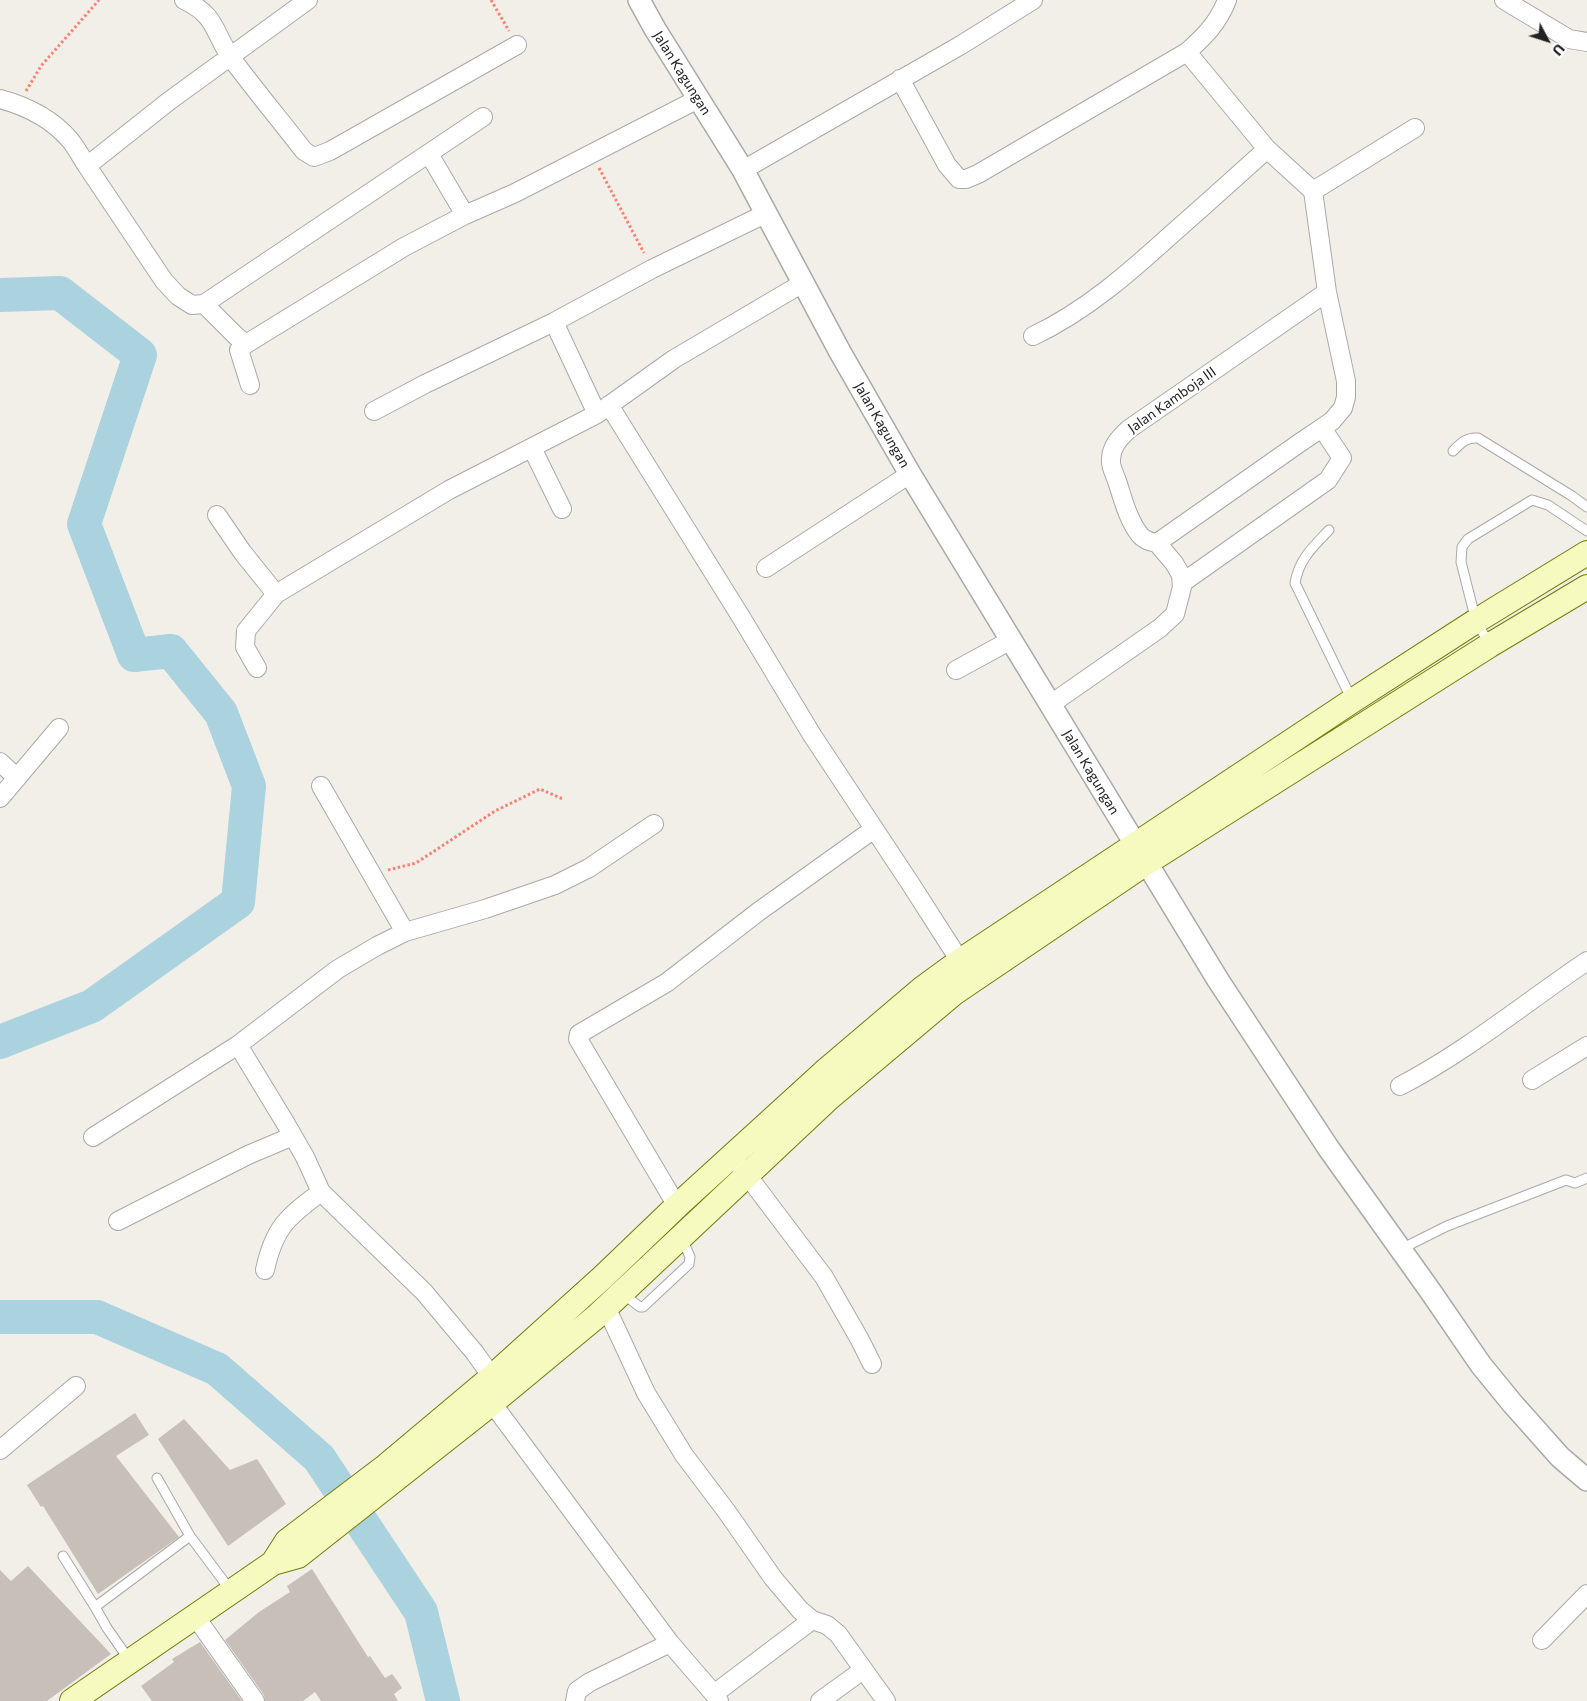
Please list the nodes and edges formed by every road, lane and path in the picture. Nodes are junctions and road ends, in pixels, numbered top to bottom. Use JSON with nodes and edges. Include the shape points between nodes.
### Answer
{"nodes":[{"id":1,"x":99,"y":0,"type":"edge"},
{"id":2,"x":184,"y":0,"type":"edge"},
{"id":3,"x":308,"y":0,"type":"edge"},
{"id":4,"x":491,"y":0,"type":"edge"},
{"id":5,"x":639,"y":0,"type":"edge"},
{"id":6,"x":1033,"y":0,"type":"edge"},
{"id":7,"x":1227,"y":0,"type":"edge"},
{"id":8,"x":1504,"y":0,"type":"edge"},
{"id":9,"x":1587,"y":42,"type":"edge"},
{"id":10,"x":517,"y":45,"type":"joint"},
{"id":11,"x":1187,"y":52,"type":"junction"},
{"id":12,"x":230,"y":56,"type":"junction"},
{"id":13,"x":900,"y":80,"type":"junction"},
{"id":14,"x":0,"y":99,"type":"edge"},
{"id":15,"x":698,"y":99,"type":"junction"},
{"id":16,"x":18,"y":104,"type":"junction"},
{"id":17,"x":483,"y":117,"type":"dead end"},
{"id":18,"x":1415,"y":128,"type":"dead end"},
{"id":19,"x":1267,"y":149,"type":"junction"},
{"id":20,"x":429,"y":154,"type":"junction"},
{"id":21,"x":592,"y":154,"type":"junction"},
{"id":22,"x":87,"y":166,"type":"junction"},
{"id":23,"x":743,"y":170,"type":"junction"},
{"id":24,"x":1313,"y":191,"type":"junction"},
{"id":25,"x":765,"y":214,"type":"junction"},
{"id":26,"x":465,"y":216,"type":"junction"},
{"id":27,"x":652,"y":269,"type":"junction"},
{"id":28,"x":803,"y":283,"type":"junction"},
{"id":29,"x":1327,"y":292,"type":"junction"},
{"id":30,"x":204,"y":304,"type":"junction"},
{"id":31,"x":554,"y":322,"type":"junction"},
{"id":32,"x":1033,"y":336,"type":"dead end"},
{"id":33,"x":246,"y":344,"type":"junction"},
{"id":34,"x":250,"y":385,"type":"dead end"},
{"id":35,"x":603,"y":410,"type":"junction"},
{"id":36,"x":374,"y":411,"type":"dead end"},
{"id":37,"x":1322,"y":428,"type":"junction"},
{"id":38,"x":532,"y":448,"type":"junction"},
{"id":39,"x":1453,"y":451,"type":"dead end"},
{"id":40,"x":910,"y":474,"type":"junction"},
{"id":41,"x":1587,"y":507,"type":"edge"},
{"id":42,"x":562,"y":509,"type":"dead end"},
{"id":43,"x":217,"y":516,"type":"dead end"},
{"id":44,"x":1328,"y":530,"type":"dead end"},
{"id":45,"x":1587,"y":531,"type":"edge"},
{"id":46,"x":1157,"y":543,"type":"junction"},
{"id":47,"x":1587,"y":553,"type":"edge"},
{"id":48,"x":766,"y":568,"type":"dead end"},
{"id":49,"x":1182,"y":583,"type":"junction"},
{"id":50,"x":1587,"y":587,"type":"edge"},
{"id":51,"x":276,"y":594,"type":"junction"},
{"id":52,"x":1476,"y":621,"type":"junction"},
{"id":53,"x":1011,"y":640,"type":"junction"},
{"id":54,"x":1490,"y":645,"type":"junction"},
{"id":55,"x":257,"y":668,"type":"dead end"},
{"id":56,"x":956,"y":670,"type":"dead end"},
{"id":57,"x":1352,"y":701,"type":"junction"},
{"id":58,"x":1051,"y":704,"type":"junction"},
{"id":59,"x":59,"y":728,"type":"dead end"},
{"id":60,"x":0,"y":762,"type":"edge"},
{"id":61,"x":17,"y":778,"type":"junction"},
{"id":62,"x":321,"y":786,"type":"dead end"},
{"id":63,"x":0,"y":798,"type":"edge"},
{"id":64,"x":563,"y":799,"type":"dead end"},
{"id":65,"x":654,"y":824,"type":"dead end"},
{"id":66,"x":874,"y":828,"type":"junction"},
{"id":67,"x":1140,"y":854,"type":"junction"},
{"id":68,"x":373,"y":874,"type":"junction"},
{"id":69,"x":405,"y":932,"type":"junction"},
{"id":70,"x":1587,"y":960,"type":"edge"},
{"id":71,"x":960,"y":961,"type":"junction"},
{"id":72,"x":238,"y":1045,"type":"junction"},
{"id":73,"x":1587,"y":1046,"type":"edge"},
{"id":74,"x":1532,"y":1080,"type":"dead end"},
{"id":75,"x":1400,"y":1086,"type":"dead end"},
{"id":76,"x":292,"y":1136,"type":"junction"},
{"id":77,"x":93,"y":1138,"type":"dead end"},
{"id":78,"x":732,"y":1157,"type":"junction"},
{"id":79,"x":748,"y":1174,"type":"junction"},
{"id":80,"x":1587,"y":1178,"type":"edge"},
{"id":81,"x":320,"y":1192,"type":"junction"},
{"id":82,"x":677,"y":1206,"type":"junction"},
{"id":83,"x":118,"y":1221,"type":"dead end"},
{"id":84,"x":1401,"y":1249,"type":"junction"},
{"id":85,"x":265,"y":1270,"type":"dead end"},
{"id":86,"x":613,"y":1300,"type":"junction"},
{"id":87,"x":872,"y":1364,"type":"dead end"},
{"id":88,"x":492,"y":1377,"type":"junction"},
{"id":89,"x":76,"y":1386,"type":"dead end"},
{"id":90,"x":492,"y":1403,"type":"junction"},
{"id":91,"x":0,"y":1450,"type":"edge"},
{"id":92,"x":389,"y":1473,"type":"junction"},
{"id":93,"x":156,"y":1478,"type":"dead end"},
{"id":94,"x":1587,"y":1480,"type":"edge"},
{"id":95,"x":190,"y":1536,"type":"junction"},
{"id":96,"x":63,"y":1556,"type":"dead end"},
{"id":97,"x":232,"y":1591,"type":"junction"},
{"id":98,"x":1587,"y":1594,"type":"edge"},
{"id":99,"x":95,"y":1607,"type":"junction"},
{"id":100,"x":195,"y":1616,"type":"junction"},
{"id":101,"x":812,"y":1620,"type":"junction"},
{"id":102,"x":1542,"y":1640,"type":"dead end"},
{"id":103,"x":670,"y":1642,"type":"junction"},
{"id":104,"x":130,"y":1661,"type":"junction"},
{"id":105,"x":863,"y":1670,"type":"junction"},
{"id":106,"x":716,"y":1697,"type":"edge"},
{"id":107,"x":72,"y":1701,"type":"edge"},
{"id":108,"x":255,"y":1701,"type":"edge"},
{"id":109,"x":575,"y":1701,"type":"edge"},
{"id":110,"x":820,"y":1701,"type":"edge"},
{"id":111,"x":886,"y":1701,"type":"edge"}],
"edges":[{"from":1,"to":16,"type":"path","via":[[41,66]]},
{"from":2,"to":12,"type":"street","via":[[211,20]]},
{"from":3,"to":12,"type":"street"},
{"from":4,"to":10,"type":"path"},
{"from":5,"to":15,"type":"street","name":"Jalan Kagungan"},
{"from":6,"to":13,"type":"street"},
{"from":7,"to":11,"type":"street","via":[[1220,17]]},
{"from":8,"to":9,"type":"street","via":[[1569,39]]},
{"from":10,"to":12,"type":"street","via":[[314,157],[304,151]]},
{"from":11,"to":13,"type":"street","via":[[966,179],[958,179],[947,166]]},
{"from":11,"to":19,"type":"street"},
{"from":12,"to":22,"type":"street"},
{"from":13,"to":23,"type":"street"},
{"from":14,"to":16,"type":"street"},
{"from":15,"to":21,"type":"street"},
{"from":15,"to":23,"type":"street","name":"Jalan Kagungan"},
{"from":16,"to":22,"type":"street","via":[[56,126]]},
{"from":17,"to":20,"type":"street"},
{"from":18,"to":24,"type":"street"},
{"from":19,"to":24,"type":"street"},
{"from":19,"to":32,"type":"street","via":[[1141,262],[1059,324]]},
{"from":20,"to":26,"type":"street"},
{"from":20,"to":30,"type":"street"},
{"from":21,"to":26,"type":"street"},
{"from":21,"to":27,"type":"path"},
{"from":22,"to":30,"type":"street","via":[[164,281],[192,305]]},
{"from":23,"to":25,"type":"street","name":"Jalan Kagungan"},
{"from":24,"to":29,"type":"street"},
{"from":25,"to":27,"type":"street"},
{"from":25,"to":28,"type":"street","name":"Jalan Kagungan"},
{"from":26,"to":33,"type":"street","via":[[404,247]]},
{"from":27,"to":31,"type":"street"},
{"from":28,"to":35,"type":"street","via":[[674,360]]},
{"from":28,"to":40,"type":"street","name":"Jalan Kagungan"},
{"from":29,"to":37,"type":"street","via":[[1346,381],[1346,397],[1338,415]]},
{"from":29,"to":46,"type":"street","name":"Jalan Kamboja III","via":[[1118,439],[1110,463],[1128,512],[1141,537]]},
{"from":30,"to":33,"type":"street"},
{"from":31,"to":35,"type":"street"},
{"from":31,"to":36,"type":"street"},
{"from":33,"to":34,"type":"street","via":[[239,350]]},
{"from":35,"to":38,"type":"street"},
{"from":35,"to":66,"type":"street","via":[[741,617],[812,735]]},
{"from":37,"to":46,"type":"street"},
{"from":37,"to":49,"type":"street","via":[[1342,458],[1328,480]]},
{"from":38,"to":42,"type":"street"},
{"from":38,"to":51,"type":"street","via":[[449,490]]},
{"from":39,"to":41,"type":"lane","via":[[1470,437],[1478,438]]},
{"from":40,"to":48,"type":"street"},
{"from":40,"to":53,"type":"street","name":"Jalan Kagungan"},
{"from":43,"to":51,"type":"street"},
{"from":44,"to":57,"type":"lane","via":[[1304,558],[1295,583]]},
{"from":45,"to":52,"type":"lane","via":[[1548,505],[1532,500],[1468,539],[1462,547],[1461,562]]},
{"from":46,"to":49,"type":"street","name":"Jalan Kamboja III","via":[[1181,574]]},
{"from":47,"to":52,"type":"main road"},
{"from":49,"to":58,"type":"street","via":[[1176,614]]},
{"from":50,"to":54,"type":"main road"},
{"from":51,"to":55,"type":"street","via":[[246,631],[245,647]]},
{"from":52,"to":54,"type":"lane"},
{"from":52,"to":57,"type":"main road"},
{"from":53,"to":56,"type":"street"},
{"from":53,"to":58,"type":"street","name":"Jalan Kagungan"},
{"from":54,"to":67,"type":"main road"},
{"from":57,"to":67,"type":"main road"},
{"from":58,"to":67,"type":"street","name":"Jalan Kagungan"},
{"from":59,"to":61,"type":"street"},
{"from":60,"to":61,"type":"street"},
{"from":61,"to":63,"type":"street"},
{"from":62,"to":68,"type":"street"},
{"from":64,"to":68,"type":"path","via":[[540,789],[495,811],[416,863]]},
{"from":65,"to":69,"type":"street","via":[[589,868],[555,885]]},
{"from":66,"to":71,"type":"street"},
{"from":66,"to":82,"type":"street","via":[[666,983],[579,1034],[578,1039]]},
{"from":67,"to":71,"type":"main road"},
{"from":67,"to":79,"type":"main road","via":[[954,993],[829,1098]]},
{"from":67,"to":84,"type":"street","name":"Jalan Kagungan","via":[[1297,1101]]},
{"from":68,"to":69,"type":"street"},
{"from":69,"to":72,"type":"street","via":[[338,969]]},
{"from":70,"to":75,"type":"street","via":[[1474,1042]]},
{"from":71,"to":78,"type":"main road","via":[[922,988],[823,1073]]},
{"from":72,"to":76,"type":"street"},
{"from":72,"to":77,"type":"street"},
{"from":73,"to":74,"type":"street"},
{"from":76,"to":81,"type":"street"},
{"from":76,"to":83,"type":"street"},
{"from":78,"to":79,"type":"street"},
{"from":78,"to":82,"type":"main road"},
{"from":79,"to":86,"type":"main road"},
{"from":79,"to":87,"type":"street","via":[[824,1277]]},
{"from":80,"to":84,"type":"lane","via":[[1575,1182],[1566,1180],[1447,1226]]},
{"from":81,"to":85,"type":"street","via":[[293,1213],[276,1234]]},
{"from":81,"to":88,"type":"street","via":[[424,1292]]},
{"from":82,"to":88,"type":"main road"},
{"from":84,"to":94,"type":"street","name":"Jalan Kagungan","via":[[1512,1404],[1560,1457]]},
{"from":86,"to":90,"type":"main road"},
{"from":86,"to":101,"type":"street","via":[[646,1393],[684,1455],[773,1578]]},
{"from":88,"to":92,"type":"main road"},
{"from":89,"to":91,"type":"street"},
{"from":90,"to":92,"type":"main road"},
{"from":90,"to":103,"type":"street"},
{"from":92,"to":97,"type":"main road","via":[[308,1537],[298,1556],[273,1562]]},
{"from":93,"to":95,"type":"lane"},
{"from":95,"to":97,"type":"lane"},
{"from":95,"to":99,"type":"lane"},
{"from":96,"to":99,"type":"lane"},
{"from":97,"to":100,"type":"main road"},
{"from":98,"to":102,"type":"street"},
{"from":99,"to":104,"type":"lane"},
{"from":100,"to":104,"type":"main road"},
{"from":100,"to":108,"type":"street"},
{"from":101,"to":105,"type":"street","via":[[827,1625],[838,1634]]},
{"from":101,"to":106,"type":"street"},
{"from":103,"to":106,"type":"street"},
{"from":103,"to":109,"type":"street","via":[[590,1682],[577,1691]]},
{"from":104,"to":107,"type":"main road"},
{"from":105,"to":110,"type":"street"},
{"from":105,"to":111,"type":"street"}]}
